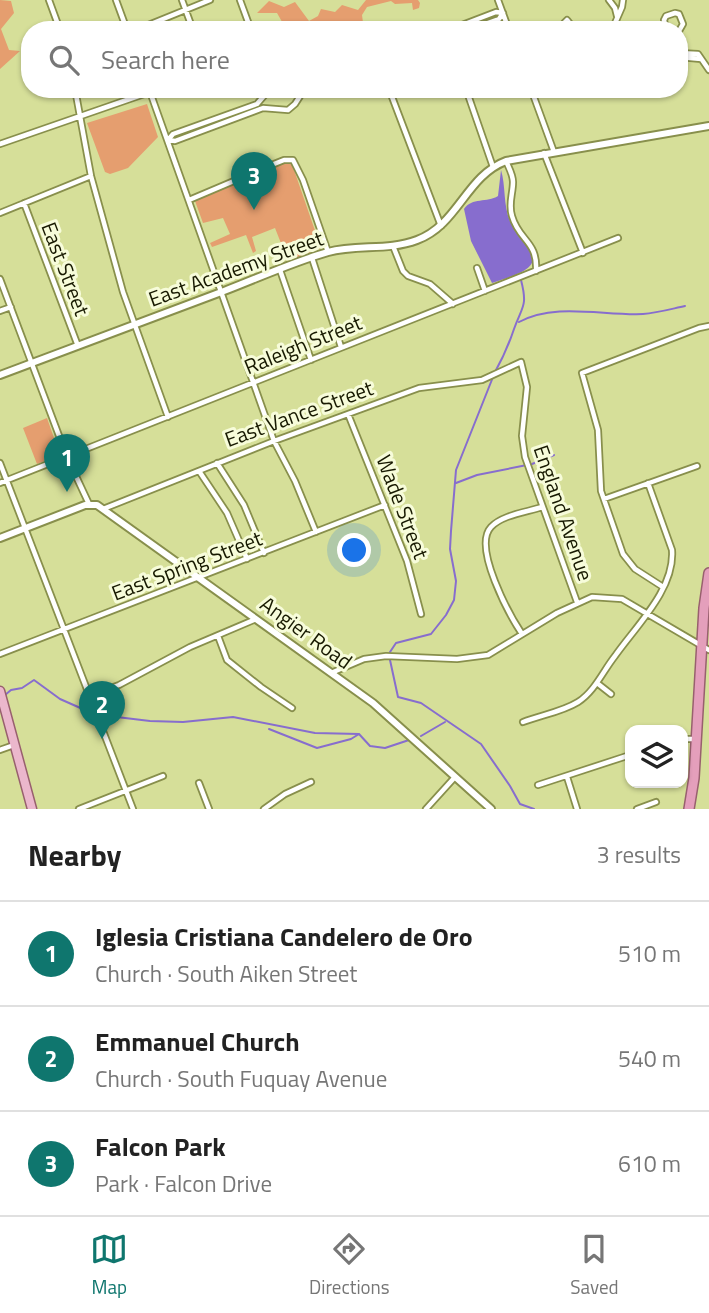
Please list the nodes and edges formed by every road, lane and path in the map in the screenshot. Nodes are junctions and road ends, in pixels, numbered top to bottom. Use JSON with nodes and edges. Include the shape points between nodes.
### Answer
{"nodes":[{"id":1,"x":50,"y":0,"type":"edge"},
{"id":2,"x":116,"y":0,"type":"edge"},
{"id":3,"x":181,"y":0,"type":"edge"},
{"id":4,"x":210,"y":0,"type":"edge"},
{"id":5,"x":240,"y":0,"type":"edge"},
{"id":6,"x":498,"y":0,"type":"edge"},
{"id":7,"x":609,"y":0,"type":"edge"},
{"id":8,"x":623,"y":0,"type":"edge"},
{"id":9,"x":185,"y":10,"type":"junction"},
{"id":10,"x":503,"y":13,"type":"junction"},
{"id":11,"x":617,"y":17,"type":"junction"},
{"id":12,"x":57,"y":21,"type":"edge"},
{"id":13,"x":124,"y":21,"type":"edge"},
{"id":14,"x":158,"y":21,"type":"edge"},
{"id":15,"x":189,"y":21,"type":"edge"},
{"id":16,"x":248,"y":21,"type":"edge"},
{"id":17,"x":472,"y":21,"type":"edge"},
{"id":18,"x":493,"y":21,"type":"edge"},
{"id":19,"x":506,"y":21,"type":"edge"},
{"id":20,"x":615,"y":21,"type":"edge"},
{"id":21,"x":664,"y":21,"type":"edge"},
{"id":22,"x":682,"y":21,"type":"edge"},
{"id":23,"x":688,"y":57,"type":"edge"},
{"id":24,"x":709,"y":70,"type":"edge"},
{"id":25,"x":77,"y":98,"type":"edge"},
{"id":26,"x":130,"y":98,"type":"edge"},
{"id":27,"x":153,"y":98,"type":"edge"},
{"id":28,"x":262,"y":98,"type":"edge"},
{"id":29,"x":298,"y":98,"type":"edge"},
{"id":30,"x":392,"y":98,"type":"edge"},
{"id":31,"x":469,"y":98,"type":"edge"},
{"id":32,"x":534,"y":98,"type":"edge"},
{"id":33,"x":259,"y":102,"type":"junction"},
{"id":34,"x":262,"y":108,"type":"junction"},
{"id":35,"x":80,"y":116,"type":"junction"},
{"id":36,"x":709,"y":126,"type":"edge"},
{"id":37,"x":168,"y":140,"type":"junction"},
{"id":38,"x":0,"y":145,"type":"edge"},
{"id":39,"x":554,"y":152,"type":"junction"},
{"id":40,"x":544,"y":153,"type":"junction"},
{"id":41,"x":506,"y":161,"type":"junction"},
{"id":42,"x":493,"y":167,"type":"junction"},
{"id":43,"x":91,"y":176,"type":"junction"},
{"id":44,"x":189,"y":200,"type":"junction"},
{"id":45,"x":24,"y":203,"type":"junction"},
{"id":46,"x":0,"y":213,"type":"edge"},
{"id":47,"x":441,"y":226,"type":"junction"},
{"id":48,"x":618,"y":238,"type":"dead end"},
{"id":49,"x":394,"y":247,"type":"junction"},
{"id":50,"x":328,"y":252,"type":"junction"},
{"id":51,"x":583,"y":253,"type":"junction"},
{"id":52,"x":312,"y":258,"type":"junction"},
{"id":53,"x":477,"y":268,"type":"dead end"},
{"id":54,"x":280,"y":270,"type":"junction"},
{"id":55,"x":536,"y":271,"type":"junction"},
{"id":56,"x":0,"y":279,"type":"edge"},
{"id":57,"x":485,"y":291,"type":"junction"},
{"id":58,"x":222,"y":292,"type":"junction"},
{"id":59,"x":453,"y":304,"type":"junction"},
{"id":60,"x":12,"y":307,"type":"junction"},
{"id":61,"x":0,"y":311,"type":"edge"},
{"id":62,"x":134,"y":324,"type":"junction"},
{"id":63,"x":709,"y":327,"type":"edge"},
{"id":64,"x":78,"y":346,"type":"junction"},
{"id":65,"x":341,"y":347,"type":"junction"},
{"id":66,"x":311,"y":360,"type":"junction"},
{"id":67,"x":32,"y":363,"type":"junction"},
{"id":68,"x":511,"y":367,"type":"joint"},
{"id":69,"x":0,"y":375,"type":"edge"},
{"id":70,"x":255,"y":382,"type":"junction"},
{"id":71,"x":348,"y":414,"type":"junction"},
{"id":72,"x":168,"y":417,"type":"junction"},
{"id":73,"x":274,"y":441,"type":"junction"},
{"id":74,"x":67,"y":457,"type":"junction"},
{"id":75,"x":0,"y":463,"type":"edge"},
{"id":76,"x":217,"y":463,"type":"junction"},
{"id":77,"x":697,"y":466,"type":"dead end"},
{"id":78,"x":198,"y":471,"type":"junction"},
{"id":79,"x":7,"y":481,"type":"junction"},
{"id":80,"x":0,"y":483,"type":"edge"},
{"id":81,"x":648,"y":483,"type":"junction"},
{"id":82,"x":604,"y":499,"type":"junction"},
{"id":83,"x":89,"y":504,"type":"junction"},
{"id":84,"x":385,"y":505,"type":"junction"},
{"id":85,"x":542,"y":508,"type":"junction"},
{"id":86,"x":103,"y":509,"type":"junction"},
{"id":87,"x":25,"y":528,"type":"junction"},
{"id":88,"x":316,"y":531,"type":"junction"},
{"id":89,"x":0,"y":538,"type":"edge"},
{"id":90,"x":264,"y":553,"type":"junction"},
{"id":91,"x":247,"y":559,"type":"junction"},
{"id":92,"x":709,"y":573,"type":"edge"},
{"id":93,"x":197,"y":578,"type":"junction"},
{"id":94,"x":663,"y":587,"type":"junction"},
{"id":95,"x":577,"y":602,"type":"junction"},
{"id":96,"x":648,"y":612,"type":"junction"},
{"id":97,"x":421,"y":614,"type":"dead end"},
{"id":98,"x":256,"y":619,"type":"junction"},
{"id":99,"x":64,"y":630,"type":"junction"},
{"id":100,"x":522,"y":634,"type":"junction"},
{"id":101,"x":218,"y":636,"type":"junction"},
{"id":102,"x":705,"y":647,"type":"edge"},
{"id":103,"x":0,"y":654,"type":"edge"},
{"id":104,"x":331,"y":673,"type":"junction"},
{"id":105,"x":597,"y":683,"type":"junction"},
{"id":106,"x":0,"y":691,"type":"edge"},
{"id":107,"x":611,"y":694,"type":"dead end"},
{"id":108,"x":89,"y":696,"type":"junction"},
{"id":109,"x":292,"y":708,"type":"dead end"},
{"id":110,"x":523,"y":722,"type":"dead end"},
{"id":111,"x":696,"y":739,"type":"junction"},
{"id":112,"x":688,"y":740,"type":"edge"},
{"id":113,"x":15,"y":745,"type":"junction"},
{"id":114,"x":0,"y":750,"type":"edge"},
{"id":115,"x":625,"y":757,"type":"edge"},
{"id":116,"x":163,"y":776,"type":"dead end"},
{"id":117,"x":567,"y":776,"type":"junction"},
{"id":118,"x":455,"y":777,"type":"junction"},
{"id":119,"x":311,"y":782,"type":"dead end"},
{"id":120,"x":199,"y":783,"type":"dead end"},
{"id":121,"x":538,"y":785,"type":"dead end"},
{"id":122,"x":126,"y":791,"type":"junction"},
{"id":123,"x":656,"y":802,"type":"dead end"},
{"id":124,"x":32,"y":809,"type":"edge"},
{"id":125,"x":79,"y":809,"type":"edge"},
{"id":126,"x":133,"y":809,"type":"edge"},
{"id":127,"x":209,"y":809,"type":"edge"},
{"id":128,"x":264,"y":809,"type":"edge"},
{"id":129,"x":426,"y":809,"type":"edge"},
{"id":130,"x":491,"y":809,"type":"edge"},
{"id":131,"x":577,"y":809,"type":"edge"},
{"id":132,"x":637,"y":809,"type":"edge"},
{"id":133,"x":689,"y":809,"type":"edge"}],
"edges":[{"from":1,"to":12,"type":"street"},
{"from":2,"to":13,"type":"street"},
{"from":3,"to":9,"type":"street"},
{"from":4,"to":9,"type":"street"},
{"from":5,"to":16,"type":"street"},
{"from":6,"to":10,"type":"street"},
{"from":7,"to":11,"type":"street"},
{"from":8,"to":11,"type":"street"},
{"from":9,"to":14,"type":"street"},
{"from":9,"to":15,"type":"street"},
{"from":10,"to":17,"type":"street"},
{"from":10,"to":18,"type":"street"},
{"from":10,"to":19,"type":"street"},
{"from":11,"to":20,"type":"street"},
{"from":21,"to":22,"type":"street","via":[[675,13]]},
{"from":23,"to":24,"type":"street","via":[[701,59]]},
{"from":25,"to":35,"type":"street"},
{"from":26,"to":35,"type":"street"},
{"from":27,"to":37,"type":"street"},
{"from":28,"to":33,"type":"street"},
{"from":29,"to":34,"type":"street","via":[[288,110]]},
{"from":30,"to":47,"type":"street"},
{"from":31,"to":42,"type":"street"},
{"from":32,"to":39,"type":"street"},
{"from":33,"to":34,"type":"street"},
{"from":33,"to":37,"type":"street","via":[[173,134]]},
{"from":34,"to":37,"type":"street"},
{"from":35,"to":38,"type":"street"},
{"from":35,"to":43,"type":"street"},
{"from":36,"to":39,"type":"street","name":"East Academy Street"},
{"from":37,"to":44,"type":"street"},
{"from":39,"to":40,"type":"street","name":"East Academy Street"},
{"from":40,"to":41,"type":"street","name":"East Academy Street"},
{"from":40,"to":51,"type":"street"},
{"from":41,"to":42,"type":"street","name":"East Academy Street"},
{"from":41,"to":55,"type":"street","via":[[513,184],[512,217],[534,250]]},
{"from":42,"to":47,"type":"street","name":"East Academy Street","via":[[474,183]]},
{"from":43,"to":45,"type":"street"},
{"from":43,"to":62,"type":"street"},
{"from":44,"to":50,"type":"street","via":[[293,160]]},
{"from":44,"to":58,"type":"street"},
{"from":45,"to":46,"type":"street"},
{"from":45,"to":64,"type":"street","name":"East Street"},
{"from":47,"to":49,"type":"street","name":"East Academy Street"},
{"from":48,"to":51,"type":"street","name":"Raleigh Street"},
{"from":49,"to":50,"type":"street","name":"East Academy Street"},
{"from":49,"to":59,"type":"street","via":[[408,276],[430,284]]},
{"from":50,"to":52,"type":"street","name":"East Academy Street"},
{"from":51,"to":55,"type":"street","name":"Raleigh Street"},
{"from":52,"to":54,"type":"street","name":"East Academy Street"},
{"from":52,"to":65,"type":"street"},
{"from":53,"to":57,"type":"street"},
{"from":54,"to":58,"type":"street","name":"East Academy Street"},
{"from":54,"to":66,"type":"street"},
{"from":55,"to":57,"type":"street","name":"Raleigh Street"},
{"from":56,"to":60,"type":"street"},
{"from":57,"to":59,"type":"street","name":"Raleigh Street"},
{"from":58,"to":62,"type":"street","name":"East Academy Street"},
{"from":58,"to":70,"type":"street"},
{"from":59,"to":65,"type":"street","name":"Raleigh Street"},
{"from":60,"to":61,"type":"street"},
{"from":60,"to":67,"type":"street"},
{"from":62,"to":64,"type":"street","name":"East Academy Street"},
{"from":62,"to":72,"type":"street"},
{"from":63,"to":82,"type":"street","via":[[582,373],[598,430]]},
{"from":64,"to":67,"type":"street","name":"East Academy Street"},
{"from":65,"to":66,"type":"street","name":"Raleigh Street"},
{"from":66,"to":70,"type":"street","name":"Raleigh Street"},
{"from":67,"to":69,"type":"street","name":"East Academy Street"},
{"from":67,"to":74,"type":"street"},
{"from":68,"to":71,"type":"street","name":"East Vance Street","via":[[482,380],[419,388]]},
{"from":68,"to":85,"type":"street","name":"England Avenue","via":[[521,362],[525,376],[522,436]]},
{"from":70,"to":72,"type":"street","name":"Raleigh Street"},
{"from":70,"to":73,"type":"street"},
{"from":71,"to":73,"type":"street","name":"East Vance Street"},
{"from":71,"to":84,"type":"street","name":"Wade Street"},
{"from":72,"to":74,"type":"street","name":"Raleigh Street"},
{"from":73,"to":76,"type":"street","name":"East Vance Street"},
{"from":73,"to":88,"type":"street"},
{"from":74,"to":79,"type":"street","name":"Raleigh Street"},
{"from":74,"to":83,"type":"street"},
{"from":75,"to":79,"type":"street"},
{"from":76,"to":78,"type":"street","name":"East Vance Street"},
{"from":76,"to":90,"type":"street","via":[[244,505]]},
{"from":77,"to":81,"type":"street"},
{"from":78,"to":86,"type":"street","name":"East Vance Street"},
{"from":78,"to":91,"type":"street","via":[[227,513]]},
{"from":79,"to":80,"type":"street","name":"Raleigh Street"},
{"from":79,"to":87,"type":"street"},
{"from":81,"to":82,"type":"street"},
{"from":81,"to":94,"type":"street","via":[[672,550]]},
{"from":82,"to":94,"type":"street","via":[[626,560]]},
{"from":83,"to":86,"type":"street","name":"Angier Road"},
{"from":83,"to":87,"type":"street"},
{"from":84,"to":88,"type":"street","name":"East Spring Street"},
{"from":84,"to":97,"type":"street","name":"Wade Street"},
{"from":85,"to":95,"type":"street","name":"England Avenue"},
{"from":85,"to":100,"type":"street","via":[[496,523],[486,534],[496,584]]},
{"from":86,"to":93,"type":"street","name":"Angier Road"},
{"from":87,"to":89,"type":"street"},
{"from":87,"to":99,"type":"street"},
{"from":88,"to":90,"type":"street","name":"East Spring Street"},
{"from":90,"to":91,"type":"street","name":"East Spring Street"},
{"from":91,"to":93,"type":"street","name":"East Spring Street"},
{"from":92,"to":102,"type":"highway"},
{"from":93,"to":98,"type":"street","name":"Angier Road"},
{"from":93,"to":99,"type":"street","name":"East Spring Street"},
{"from":94,"to":96,"type":"street"},
{"from":95,"to":96,"type":"street","via":[[615,598]]},
{"from":95,"to":100,"type":"street"},
{"from":96,"to":102,"type":"street"},
{"from":96,"to":105,"type":"street"},
{"from":98,"to":101,"type":"street"},
{"from":98,"to":104,"type":"street","name":"Angier Road"},
{"from":99,"to":103,"type":"street","name":"East Spring Street"},
{"from":99,"to":108,"type":"street"},
{"from":100,"to":104,"type":"street","via":[[472,658],[386,656],[364,659]]},
{"from":101,"to":108,"type":"street"},
{"from":101,"to":109,"type":"street","via":[[227,660]]},
{"from":102,"to":111,"type":"highway"},
{"from":104,"to":118,"type":"street","name":"Angier Road","via":[[398,724]]},
{"from":105,"to":107,"type":"street"},
{"from":105,"to":110,"type":"street","via":[[579,701]]},
{"from":106,"to":113,"type":"main road"},
{"from":108,"to":122,"type":"street"},
{"from":111,"to":112,"type":"street"},
{"from":111,"to":133,"type":"highway"},
{"from":113,"to":114,"type":"street"},
{"from":113,"to":124,"type":"main road"},
{"from":115,"to":117,"type":"street"},
{"from":116,"to":122,"type":"street"},
{"from":117,"to":121,"type":"street"},
{"from":117,"to":131,"type":"street"},
{"from":118,"to":129,"type":"street"},
{"from":118,"to":130,"type":"street","name":"Angier Road"},
{"from":119,"to":128,"type":"street"},
{"from":120,"to":127,"type":"street"},
{"from":122,"to":125,"type":"street"},
{"from":122,"to":126,"type":"street"},
{"from":123,"to":132,"type":"street"}]}
